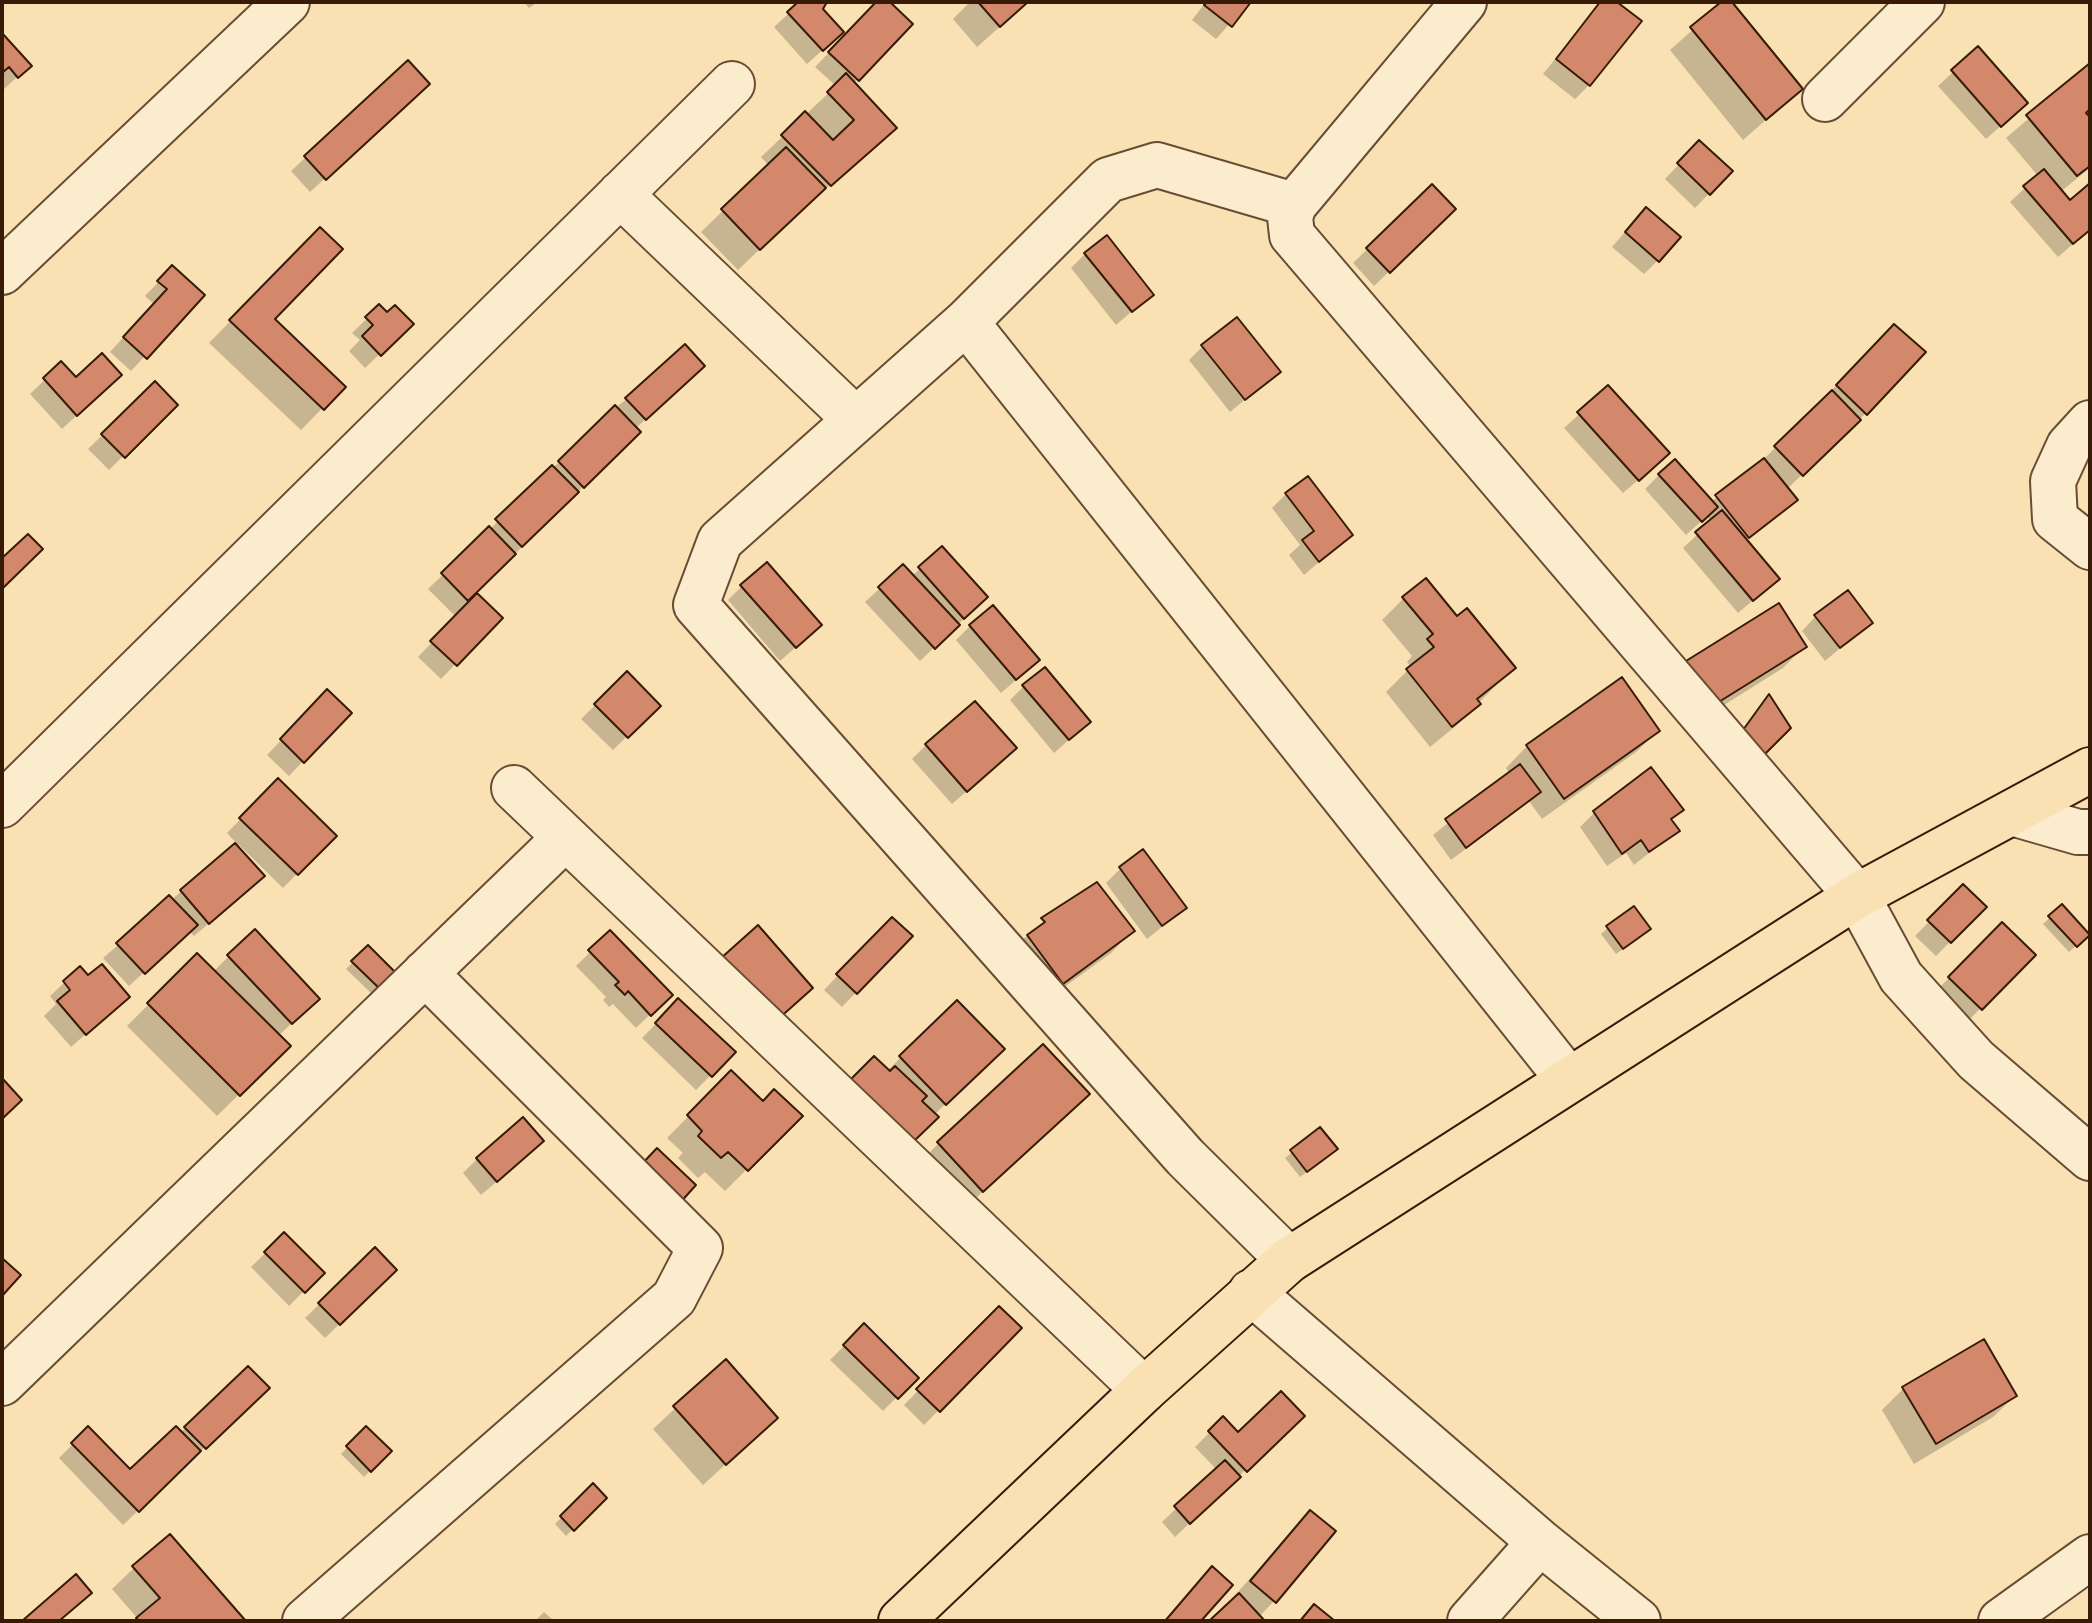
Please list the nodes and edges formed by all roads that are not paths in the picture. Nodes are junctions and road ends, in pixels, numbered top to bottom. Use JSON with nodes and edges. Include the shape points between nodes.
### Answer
{"nodes":[{"id":1,"x":287,"y":2,"type":"edge"},
{"id":2,"x":1464,"y":2,"type":"edge"},
{"id":3,"x":1922,"y":2,"type":"edge"},
{"id":4,"x":732,"y":84,"type":"dead end"},
{"id":5,"x":1825,"y":99,"type":"dead end"},
{"id":6,"x":620,"y":194,"type":"junction"},
{"id":7,"x":1294,"y":205,"type":"junction"},
{"id":8,"x":2,"y":272,"type":"edge"},
{"id":9,"x":966,"y":322,"type":"junction"},
{"id":10,"x":856,"y":420,"type":"junction"},
{"id":11,"x":2090,"y":423,"type":"edge"},
{"id":12,"x":2090,"y":547,"type":"edge"},
{"id":13,"x":2090,"y":770,"type":"edge"},
{"id":14,"x":514,"y":788,"type":"dead end"},
{"id":15,"x":2,"y":805,"type":"edge"},
{"id":16,"x":2012,"y":813,"type":"junction"},
{"id":17,"x":2090,"y":832,"type":"edge"},
{"id":18,"x":565,"y":838,"type":"junction"},
{"id":19,"x":1857,"y":896,"type":"junction"},
{"id":20,"x":425,"y":973,"type":"junction"},
{"id":21,"x":1568,"y":1079,"type":"junction"},
{"id":22,"x":2090,"y":1158,"type":"edge"},
{"id":23,"x":1289,"y":1260,"type":"junction"},
{"id":24,"x":1251,"y":1292,"type":"junction"},
{"id":25,"x":2,"y":1383,"type":"edge"},
{"id":26,"x":1144,"y":1390,"type":"junction"},
{"id":27,"x":1540,"y":1542,"type":"junction"},
{"id":28,"x":2090,"y":1557,"type":"edge"},
{"id":29,"x":305,"y":1621,"type":"edge"},
{"id":30,"x":901,"y":1621,"type":"edge"},
{"id":31,"x":1470,"y":1621,"type":"edge"},
{"id":32,"x":1638,"y":1621,"type":"edge"},
{"id":33,"x":2001,"y":1621,"type":"edge"}],
"edges":[{"from":1,"to":8,"type":"street"},
{"from":2,"to":7,"type":"street"},
{"from":3,"to":5,"type":"street"},
{"from":4,"to":6,"type":"street"},
{"from":6,"to":10,"type":"street"},
{"from":6,"to":15,"type":"street"},
{"from":7,"to":9,"type":"street","via":[[1157,165],[1108,180]]},
{"from":7,"to":19,"type":"street","via":[[1292,235]]},
{"from":9,"to":10,"type":"street"},
{"from":9,"to":21,"type":"street"},
{"from":10,"to":23,"type":"street","via":[[720,541],[696,605],[1185,1157]]},
{"from":11,"to":12,"type":"street","via":[[2069,446],[2053,481],[2055,519]]},
{"from":13,"to":16,"type":"main road"},
{"from":14,"to":18,"type":"street"},
{"from":16,"to":17,"type":"street"},
{"from":16,"to":19,"type":"main road"},
{"from":18,"to":20,"type":"street"},
{"from":18,"to":26,"type":"street"},
{"from":19,"to":21,"type":"main road"},
{"from":19,"to":22,"type":"street","via":[[1901,977],[1976,1060]]},
{"from":20,"to":25,"type":"street"},
{"from":20,"to":29,"type":"street","via":[[700,1248],[674,1298]]},
{"from":21,"to":23,"type":"main road"},
{"from":23,"to":24,"type":"main road"},
{"from":24,"to":26,"type":"main road"},
{"from":24,"to":27,"type":"street"},
{"from":26,"to":30,"type":"main road"},
{"from":27,"to":31,"type":"street"},
{"from":27,"to":32,"type":"street"},
{"from":28,"to":33,"type":"street"}]}
